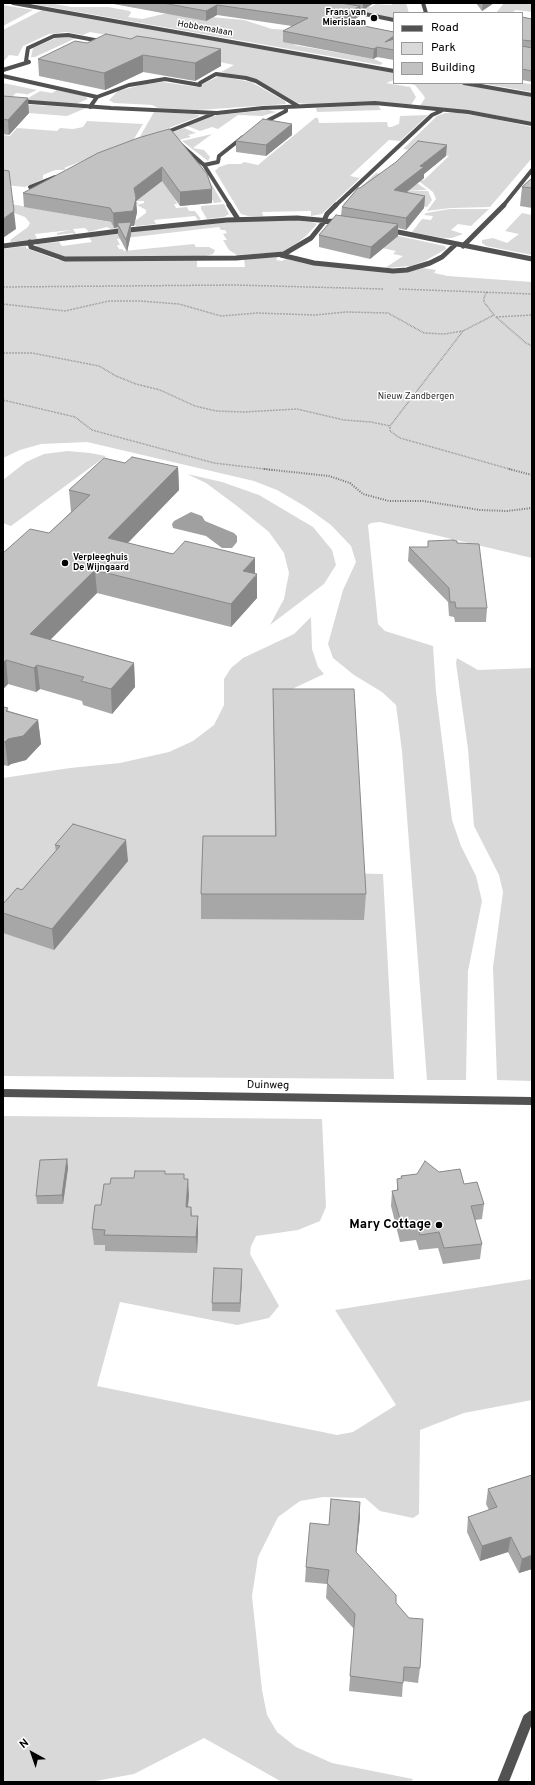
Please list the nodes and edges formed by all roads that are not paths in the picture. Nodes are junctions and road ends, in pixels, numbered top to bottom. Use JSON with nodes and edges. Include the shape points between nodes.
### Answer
{"nodes":[{"id":1,"x":13,"y":3,"type":"edge"},
{"id":2,"x":341,"y":10,"type":"edge"},
{"id":3,"x":393,"y":20,"type":"edge"},
{"id":4,"x":110,"y":42,"type":"edge"},
{"id":5,"x":29,"y":62,"type":"junction"},
{"id":6,"x":36,"y":63,"type":"dead end"},
{"id":7,"x":3,"y":70,"type":"edge"},
{"id":8,"x":393,"y":70,"type":"edge"},
{"id":9,"x":3,"y":76,"type":"edge"},
{"id":10,"x":470,"y":84,"type":"edge"},
{"id":11,"x":532,"y":95,"type":"edge"},
{"id":12,"x":97,"y":97,"type":"junction"},
{"id":13,"x":3,"y":100,"type":"edge"},
{"id":14,"x":298,"y":106,"type":"junction"},
{"id":15,"x":90,"y":107,"type":"junction"},
{"id":16,"x":286,"y":107,"type":"junction"},
{"id":17,"x":446,"y":110,"type":"junction"},
{"id":18,"x":218,"y":113,"type":"junction"},
{"id":19,"x":532,"y":124,"type":"edge"},
{"id":20,"x":254,"y":128,"type":"edge"},
{"id":21,"x":249,"y":132,"type":"edge"},
{"id":22,"x":161,"y":134,"type":"junction"},
{"id":23,"x":155,"y":137,"type":"edge"},
{"id":24,"x":167,"y":137,"type":"edge"},
{"id":25,"x":178,"y":143,"type":"edge"},
{"id":26,"x":204,"y":165,"type":"junction"},
{"id":27,"x":532,"y":170,"type":"edge"},
{"id":28,"x":62,"y":174,"type":"edge"},
{"id":29,"x":30,"y":187,"type":"dead end"},
{"id":30,"x":238,"y":219,"type":"junction"},
{"id":31,"x":324,"y":220,"type":"junction"},
{"id":32,"x":348,"y":223,"type":"edge"},
{"id":33,"x":381,"y":229,"type":"edge"},
{"id":34,"x":30,"y":242,"type":"junction"},
{"id":35,"x":456,"y":244,"type":"junction"},
{"id":36,"x":3,"y":246,"type":"edge"},
{"id":37,"x":463,"y":246,"type":"junction"},
{"id":38,"x":281,"y":255,"type":"junction"},
{"id":39,"x":532,"y":258,"type":"edge"},
{"id":40,"x":3,"y":1093,"type":"edge"},
{"id":41,"x":532,"y":1101,"type":"edge"},
{"id":42,"x":532,"y":1716,"type":"edge"},
{"id":43,"x":503,"y":1782,"type":"edge"}],
"edges":[{"from":1,"to":8,"type":"street","name":"Hobbemalaan"},
{"from":2,"to":3,"type":"street"},
{"from":4,"to":5,"type":"street","via":[[68,35],[54,36],[28,48],[26,61]]},
{"from":5,"to":6,"type":"street"},
{"from":5,"to":7,"type":"street"},
{"from":9,"to":12,"type":"street"},
{"from":10,"to":11,"type":"street"},
{"from":12,"to":14,"type":"street","via":[[136,83],[166,79],[200,84],[216,74],[256,81]]},
{"from":12,"to":15,"type":"street"},
{"from":13,"to":15,"type":"street"},
{"from":14,"to":16,"type":"street"},
{"from":14,"to":17,"type":"street","via":[[375,103]]},
{"from":15,"to":18,"type":"street"},
{"from":16,"to":18,"type":"street"},
{"from":16,"to":20,"type":"street","via":[[286,111]]},
{"from":17,"to":19,"type":"street"},
{"from":17,"to":31,"type":"street","via":[[432,115],[327,214]]},
{"from":18,"to":22,"type":"street"},
{"from":21,"to":26,"type":"street","via":[[219,156],[218,162]]},
{"from":22,"to":23,"type":"street"},
{"from":22,"to":24,"type":"street"},
{"from":25,"to":26,"type":"street"},
{"from":26,"to":30,"type":"street"},
{"from":27,"to":37,"type":"street","via":[[505,204]]},
{"from":28,"to":29,"type":"street"},
{"from":30,"to":31,"type":"street"},
{"from":30,"to":34,"type":"street"},
{"from":31,"to":32,"type":"street"},
{"from":31,"to":38,"type":"street","via":[[311,238]]},
{"from":33,"to":35,"type":"street"},
{"from":34,"to":36,"type":"street"},
{"from":34,"to":38,"type":"street","via":[[31,247],[65,259],[236,258]]},
{"from":35,"to":37,"type":"street"},
{"from":35,"to":38,"type":"street","via":[[442,257],[430,263],[394,271],[314,263]]},
{"from":37,"to":39,"type":"street"},
{"from":40,"to":41,"type":"street","name":"Duinweg"},
{"from":42,"to":43,"type":"street","via":[[528,1719]]}]}
